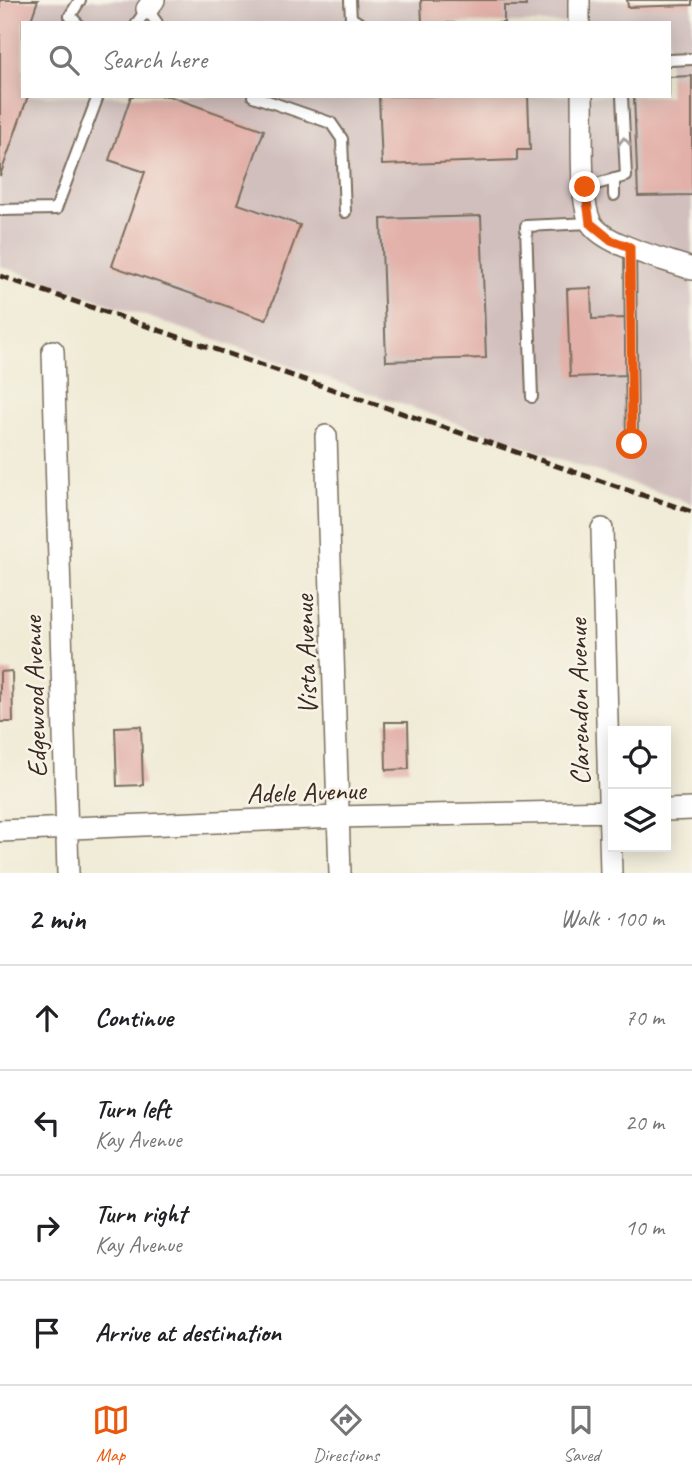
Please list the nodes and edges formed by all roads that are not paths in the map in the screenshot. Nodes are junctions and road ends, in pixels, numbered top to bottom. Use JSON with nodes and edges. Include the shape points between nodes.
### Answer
{"nodes":[{"id":1,"x":80,"y":0,"type":"edge"},
{"id":2,"x":350,"y":0,"type":"edge"},
{"id":3,"x":579,"y":0,"type":"edge"},
{"id":4,"x":76,"y":21,"type":"edge"},
{"id":5,"x":356,"y":21,"type":"edge"},
{"id":6,"x":579,"y":21,"type":"edge"},
{"id":7,"x":692,"y":59,"type":"edge"},
{"id":8,"x":671,"y":61,"type":"edge"},
{"id":9,"x":97,"y":98,"type":"edge"},
{"id":10,"x":259,"y":98,"type":"edge"},
{"id":11,"x":582,"y":98,"type":"edge"},
{"id":12,"x":622,"y":98,"type":"edge"},
{"id":13,"x":614,"y":179,"type":"junction"},
{"id":14,"x":585,"y":187,"type":"junction"},
{"id":15,"x":614,"y":195,"type":"dead end"},
{"id":16,"x":0,"y":210,"type":"edge"},
{"id":17,"x":345,"y":212,"type":"dead end"},
{"id":18,"x":590,"y":223,"type":"junction"},
{"id":19,"x":630,"y":247,"type":"junction"},
{"id":20,"x":692,"y":269,"type":"edge"},
{"id":21,"x":53,"y":351,"type":"dead end"},
{"id":22,"x":532,"y":397,"type":"dead end"},
{"id":23,"x":326,"y":436,"type":"dead end"},
{"id":24,"x":632,"y":444,"type":"dead end"},
{"id":25,"x":602,"y":529,"type":"dead end"},
{"id":26,"x":610,"y":789,"type":"edge"},
{"id":27,"x":692,"y":809,"type":"edge"},
{"id":28,"x":671,"y":810,"type":"edge"},
{"id":29,"x":608,"y":811,"type":"edge"},
{"id":30,"x":337,"y":817,"type":"junction"},
{"id":31,"x":66,"y":829,"type":"junction"},
{"id":32,"x":0,"y":831,"type":"edge"},
{"id":33,"x":611,"y":852,"type":"edge"},
{"id":34,"x":68,"y":873,"type":"edge"},
{"id":35,"x":340,"y":873,"type":"edge"},
{"id":36,"x":611,"y":873,"type":"edge"}],
"edges":[{"from":1,"to":4,"type":"lane","via":[[70,16]]},
{"from":2,"to":5,"type":"lane","via":[[351,18]]},
{"from":3,"to":6,"type":"street"},
{"from":7,"to":8,"type":"lane"},
{"from":9,"to":16,"type":"lane","via":[[56,209]]},
{"from":10,"to":17,"type":"lane","via":[[331,122],[342,139]]},
{"from":11,"to":14,"type":"street"},
{"from":13,"to":12,"type":"lane","one_way":true,"via":[[626,176]]},
{"from":13,"to":14,"type":"lane"},
{"from":13,"to":15,"type":"lane"},
{"from":14,"to":18,"type":"street"},
{"from":18,"to":19,"type":"street","via":[[611,240]]},
{"from":18,"to":22,"type":"lane","via":[[526,226]]},
{"from":19,"to":20,"type":"street"},
{"from":19,"to":24,"type":"lane"},
{"from":21,"to":31,"type":"street","name":"Edgewood Avenue"},
{"from":23,"to":30,"type":"street","name":"Vista Avenue"},
{"from":25,"to":26,"type":"street","name":"Clarendon Avenue"},
{"from":27,"to":28,"type":"street"},
{"from":29,"to":30,"type":"street","name":"Adele Avenue"},
{"from":30,"to":31,"type":"street","name":"Adele Avenue"},
{"from":30,"to":35,"type":"street","name":"Vista Avenue"},
{"from":31,"to":32,"type":"street","name":"Adele Avenue"},
{"from":31,"to":34,"type":"street","name":"Edgewood Avenue"},
{"from":33,"to":36,"type":"street","name":"Clarendon Avenue"}]}
